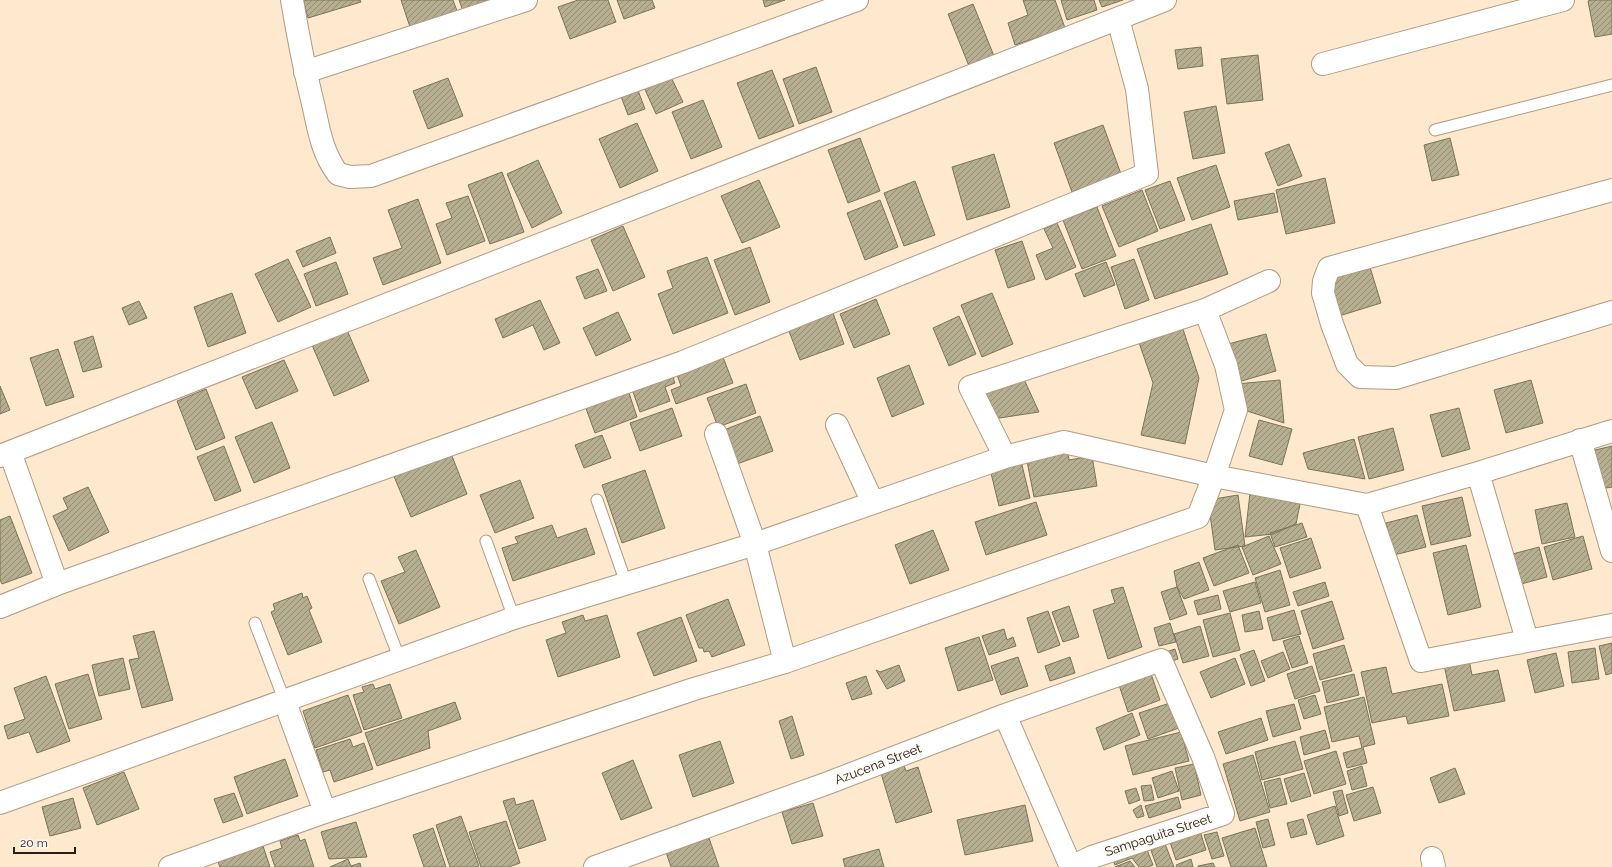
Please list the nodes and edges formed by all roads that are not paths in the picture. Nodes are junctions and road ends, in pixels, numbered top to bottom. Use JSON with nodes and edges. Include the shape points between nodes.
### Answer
{"nodes":[{"id":1,"x":292,"y":0,"type":"edge"},
{"id":2,"x":526,"y":0,"type":"edge"},
{"id":3,"x":857,"y":0,"type":"edge"},
{"id":4,"x":1165,"y":0,"type":"edge"},
{"id":5,"x":1563,"y":0,"type":"edge"},
{"id":6,"x":1118,"y":19,"type":"junction"},
{"id":7,"x":1323,"y":64,"type":"dead end"},
{"id":8,"x":305,"y":72,"type":"junction"},
{"id":9,"x":1612,"y":85,"type":"edge"},
{"id":10,"x":1435,"y":130,"type":"dead end"},
{"id":11,"x":1612,"y":190,"type":"edge"},
{"id":12,"x":1269,"y":281,"type":"dead end"},
{"id":13,"x":1205,"y":310,"type":"junction"},
{"id":14,"x":1612,"y":312,"type":"edge"},
{"id":15,"x":837,"y":425,"type":"dead end"},
{"id":16,"x":1612,"y":431,"type":"edge"},
{"id":17,"x":716,"y":434,"type":"dead end"},
{"id":18,"x":1580,"y":440,"type":"junction"},
{"id":19,"x":5,"y":454,"type":"edge"},
{"id":20,"x":1005,"y":457,"type":"junction"},
{"id":21,"x":1478,"y":473,"type":"junction"},
{"id":22,"x":1214,"y":476,"type":"junction"},
{"id":23,"x":597,"y":500,"type":"dead end"},
{"id":24,"x":873,"y":503,"type":"junction"},
{"id":25,"x":1367,"y":505,"type":"junction"},
{"id":26,"x":486,"y":540,"type":"dead end"},
{"id":27,"x":754,"y":544,"type":"junction"},
{"id":28,"x":1612,"y":551,"type":"edge"},
{"id":29,"x":369,"y":579,"type":"dead end"},
{"id":30,"x":626,"y":583,"type":"junction"},
{"id":31,"x":57,"y":584,"type":"junction"},
{"id":32,"x":0,"y":607,"type":"edge"},
{"id":33,"x":514,"y":618,"type":"junction"},
{"id":34,"x":255,"y":623,"type":"dead end"},
{"id":35,"x":1612,"y":625,"type":"edge"},
{"id":36,"x":1528,"y":640,"type":"junction"},
{"id":37,"x":400,"y":660,"type":"junction"},
{"id":38,"x":785,"y":662,"type":"junction"},
{"id":39,"x":285,"y":702,"type":"junction"},
{"id":40,"x":1005,"y":715,"type":"junction"},
{"id":41,"x":0,"y":803,"type":"edge"},
{"id":42,"x":325,"y":812,"type":"junction"},
{"id":43,"x":1222,"y":814,"type":"joint"},
{"id":44,"x":170,"y":867,"type":"edge"},
{"id":45,"x":595,"y":867,"type":"edge"},
{"id":46,"x":1071,"y":867,"type":"edge"}],
"edges":[{"from":1,"to":8,"type":"street"},
{"from":2,"to":8,"type":"street"},
{"from":3,"to":8,"type":"street","via":[[371,176],[350,177],[338,174],[331,165],[324,149]]},
{"from":4,"to":6,"type":"street"},
{"from":5,"to":7,"type":"street"},
{"from":6,"to":19,"type":"street"},
{"from":6,"to":31,"type":"street","via":[[1137,89],[1147,174],[683,362]]},
{"from":9,"to":10,"type":"lane"},
{"from":11,"to":14,"type":"street","via":[[1329,268],[1324,281],[1324,293],[1332,324],[1346,364],[1360,377],[1396,378]]},
{"from":12,"to":13,"type":"street"},
{"from":13,"to":20,"type":"street","via":[[970,388]]},
{"from":13,"to":22,"type":"street","via":[[1226,365],[1236,410]]},
{"from":15,"to":24,"type":"street"},
{"from":16,"to":18,"type":"street"},
{"from":17,"to":27,"type":"street"},
{"from":18,"to":21,"type":"street"},
{"from":18,"to":28,"type":"street"},
{"from":19,"to":31,"type":"street"},
{"from":20,"to":22,"type":"street","via":[[1064,442]]},
{"from":20,"to":24,"type":"street"},
{"from":21,"to":25,"type":"street"},
{"from":21,"to":36,"type":"street"},
{"from":22,"to":25,"type":"street"},
{"from":22,"to":38,"type":"street","via":[[1198,517]]},
{"from":23,"to":30,"type":"lane"},
{"from":24,"to":27,"type":"street"},
{"from":25,"to":36,"type":"street","via":[[1421,661]]},
{"from":26,"to":33,"type":"lane"},
{"from":27,"to":30,"type":"street"},
{"from":27,"to":38,"type":"street"},
{"from":29,"to":37,"type":"lane"},
{"from":30,"to":33,"type":"street"},
{"from":31,"to":32,"type":"street"},
{"from":33,"to":37,"type":"street"},
{"from":34,"to":39,"type":"lane"},
{"from":35,"to":36,"type":"street"},
{"from":37,"to":39,"type":"street"},
{"from":38,"to":42,"type":"street","via":[[694,689]]},
{"from":39,"to":41,"type":"street"},
{"from":39,"to":42,"type":"street"},
{"from":40,"to":43,"type":"street","name":"Azucena Street","via":[[1160,660],[1204,757]]},
{"from":40,"to":45,"type":"street","name":"Azucena Street","via":[[828,783]]},
{"from":40,"to":46,"type":"street"},
{"from":42,"to":44,"type":"street"},
{"from":43,"to":46,"type":"street","name":"Sampaguita Street","via":[[1092,857]]}]}
